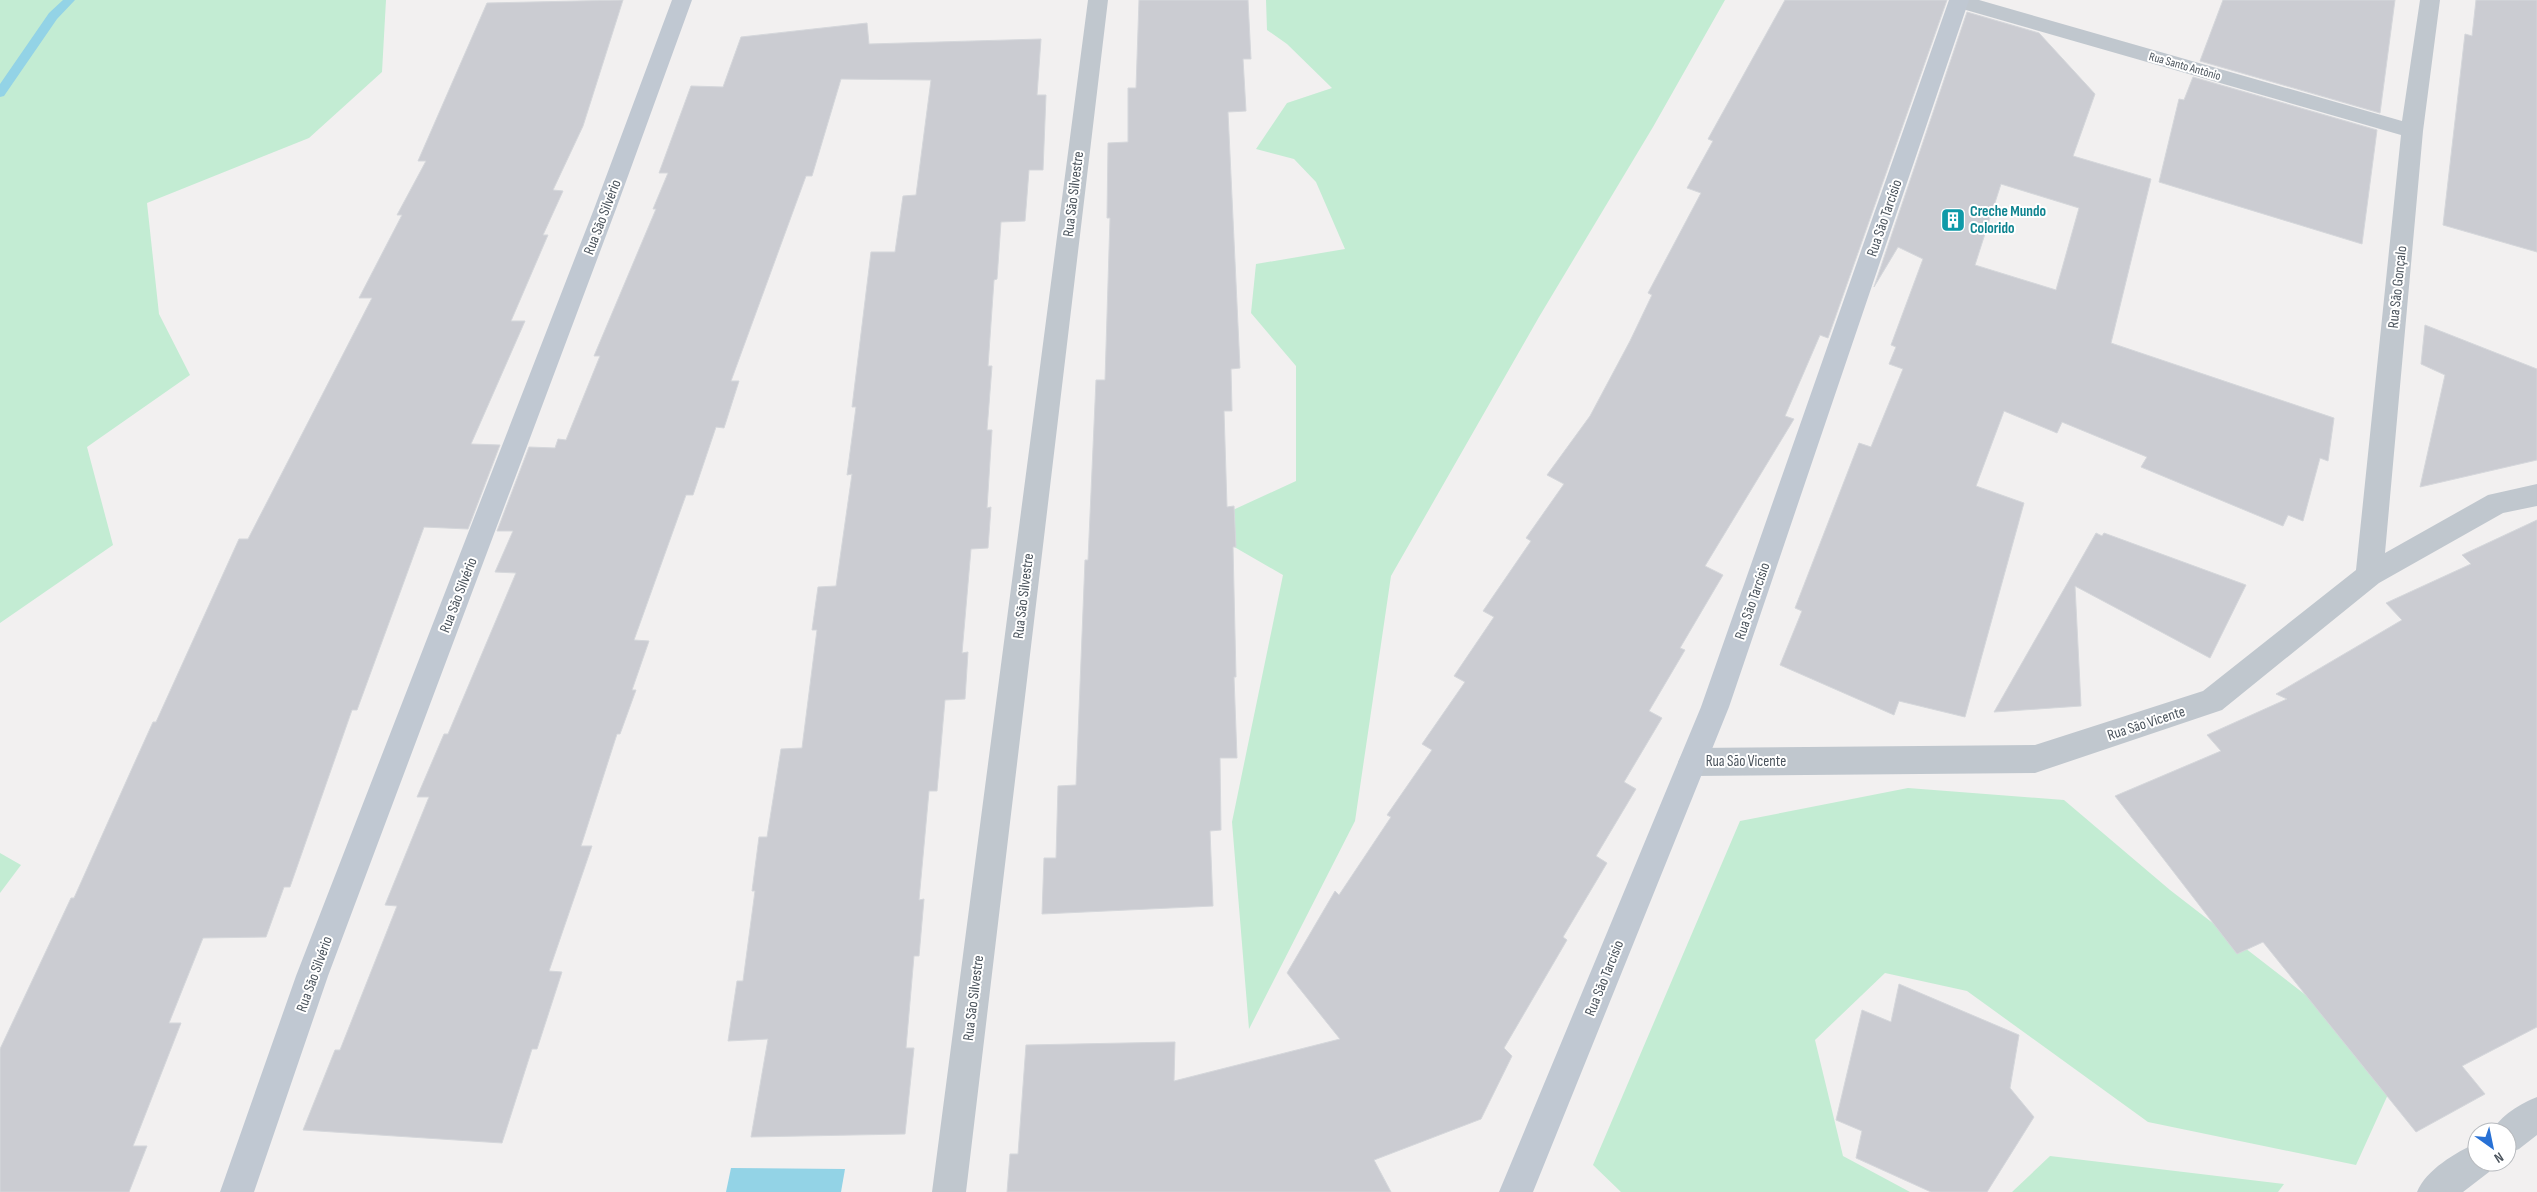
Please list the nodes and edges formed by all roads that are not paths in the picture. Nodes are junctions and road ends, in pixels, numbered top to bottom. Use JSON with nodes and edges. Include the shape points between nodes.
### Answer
{"nodes":[{"id":1,"x":682,"y":0,"type":"edge"},
{"id":2,"x":1098,"y":0,"type":"edge"},
{"id":3,"x":1959,"y":0,"type":"edge"},
{"id":4,"x":2430,"y":0,"type":"edge"},
{"id":5,"x":2412,"y":131,"type":"junction"},
{"id":6,"x":2537,"y":495,"type":"edge"},
{"id":7,"x":2368,"y":574,"type":"junction"},
{"id":8,"x":1693,"y":762,"type":"junction"},
{"id":9,"x":2537,"y":1114,"type":"edge"},
{"id":10,"x":2517,"y":1129,"type":"edge"},
{"id":11,"x":2467,"y":1167,"type":"edge"},
{"id":12,"x":237,"y":1192,"type":"edge"},
{"id":13,"x":949,"y":1192,"type":"edge"},
{"id":14,"x":1516,"y":1192,"type":"edge"},
{"id":15,"x":2434,"y":1192,"type":"edge"}],
"edges":[{"from":1,"to":12,"type":"street","name":"Rua São Silvério","via":[[312,976]]},
{"from":2,"to":13,"type":"street","name":"Rua São Silvestre"},
{"from":3,"to":5,"type":"street","name":"Rua Santo Antônio"},
{"from":3,"to":8,"type":"street","name":"Rua São Tarcísio","via":[[1715,708]]},
{"from":4,"to":5,"type":"street","name":"Rua São Gonçalo"},
{"from":5,"to":7,"type":"street","name":"Rua São Gonçalo"},
{"from":6,"to":7,"type":"street","name":"Rua São Vicente","via":[[2497,503]]},
{"from":7,"to":8,"type":"street","name":"Rua São Vicente","via":[[2212,701],[2034,759]]},
{"from":8,"to":14,"type":"street","name":"Rua São Tarcísio"},
{"from":9,"to":10,"type":"street"},
{"from":11,"to":15,"type":"street"}]}
